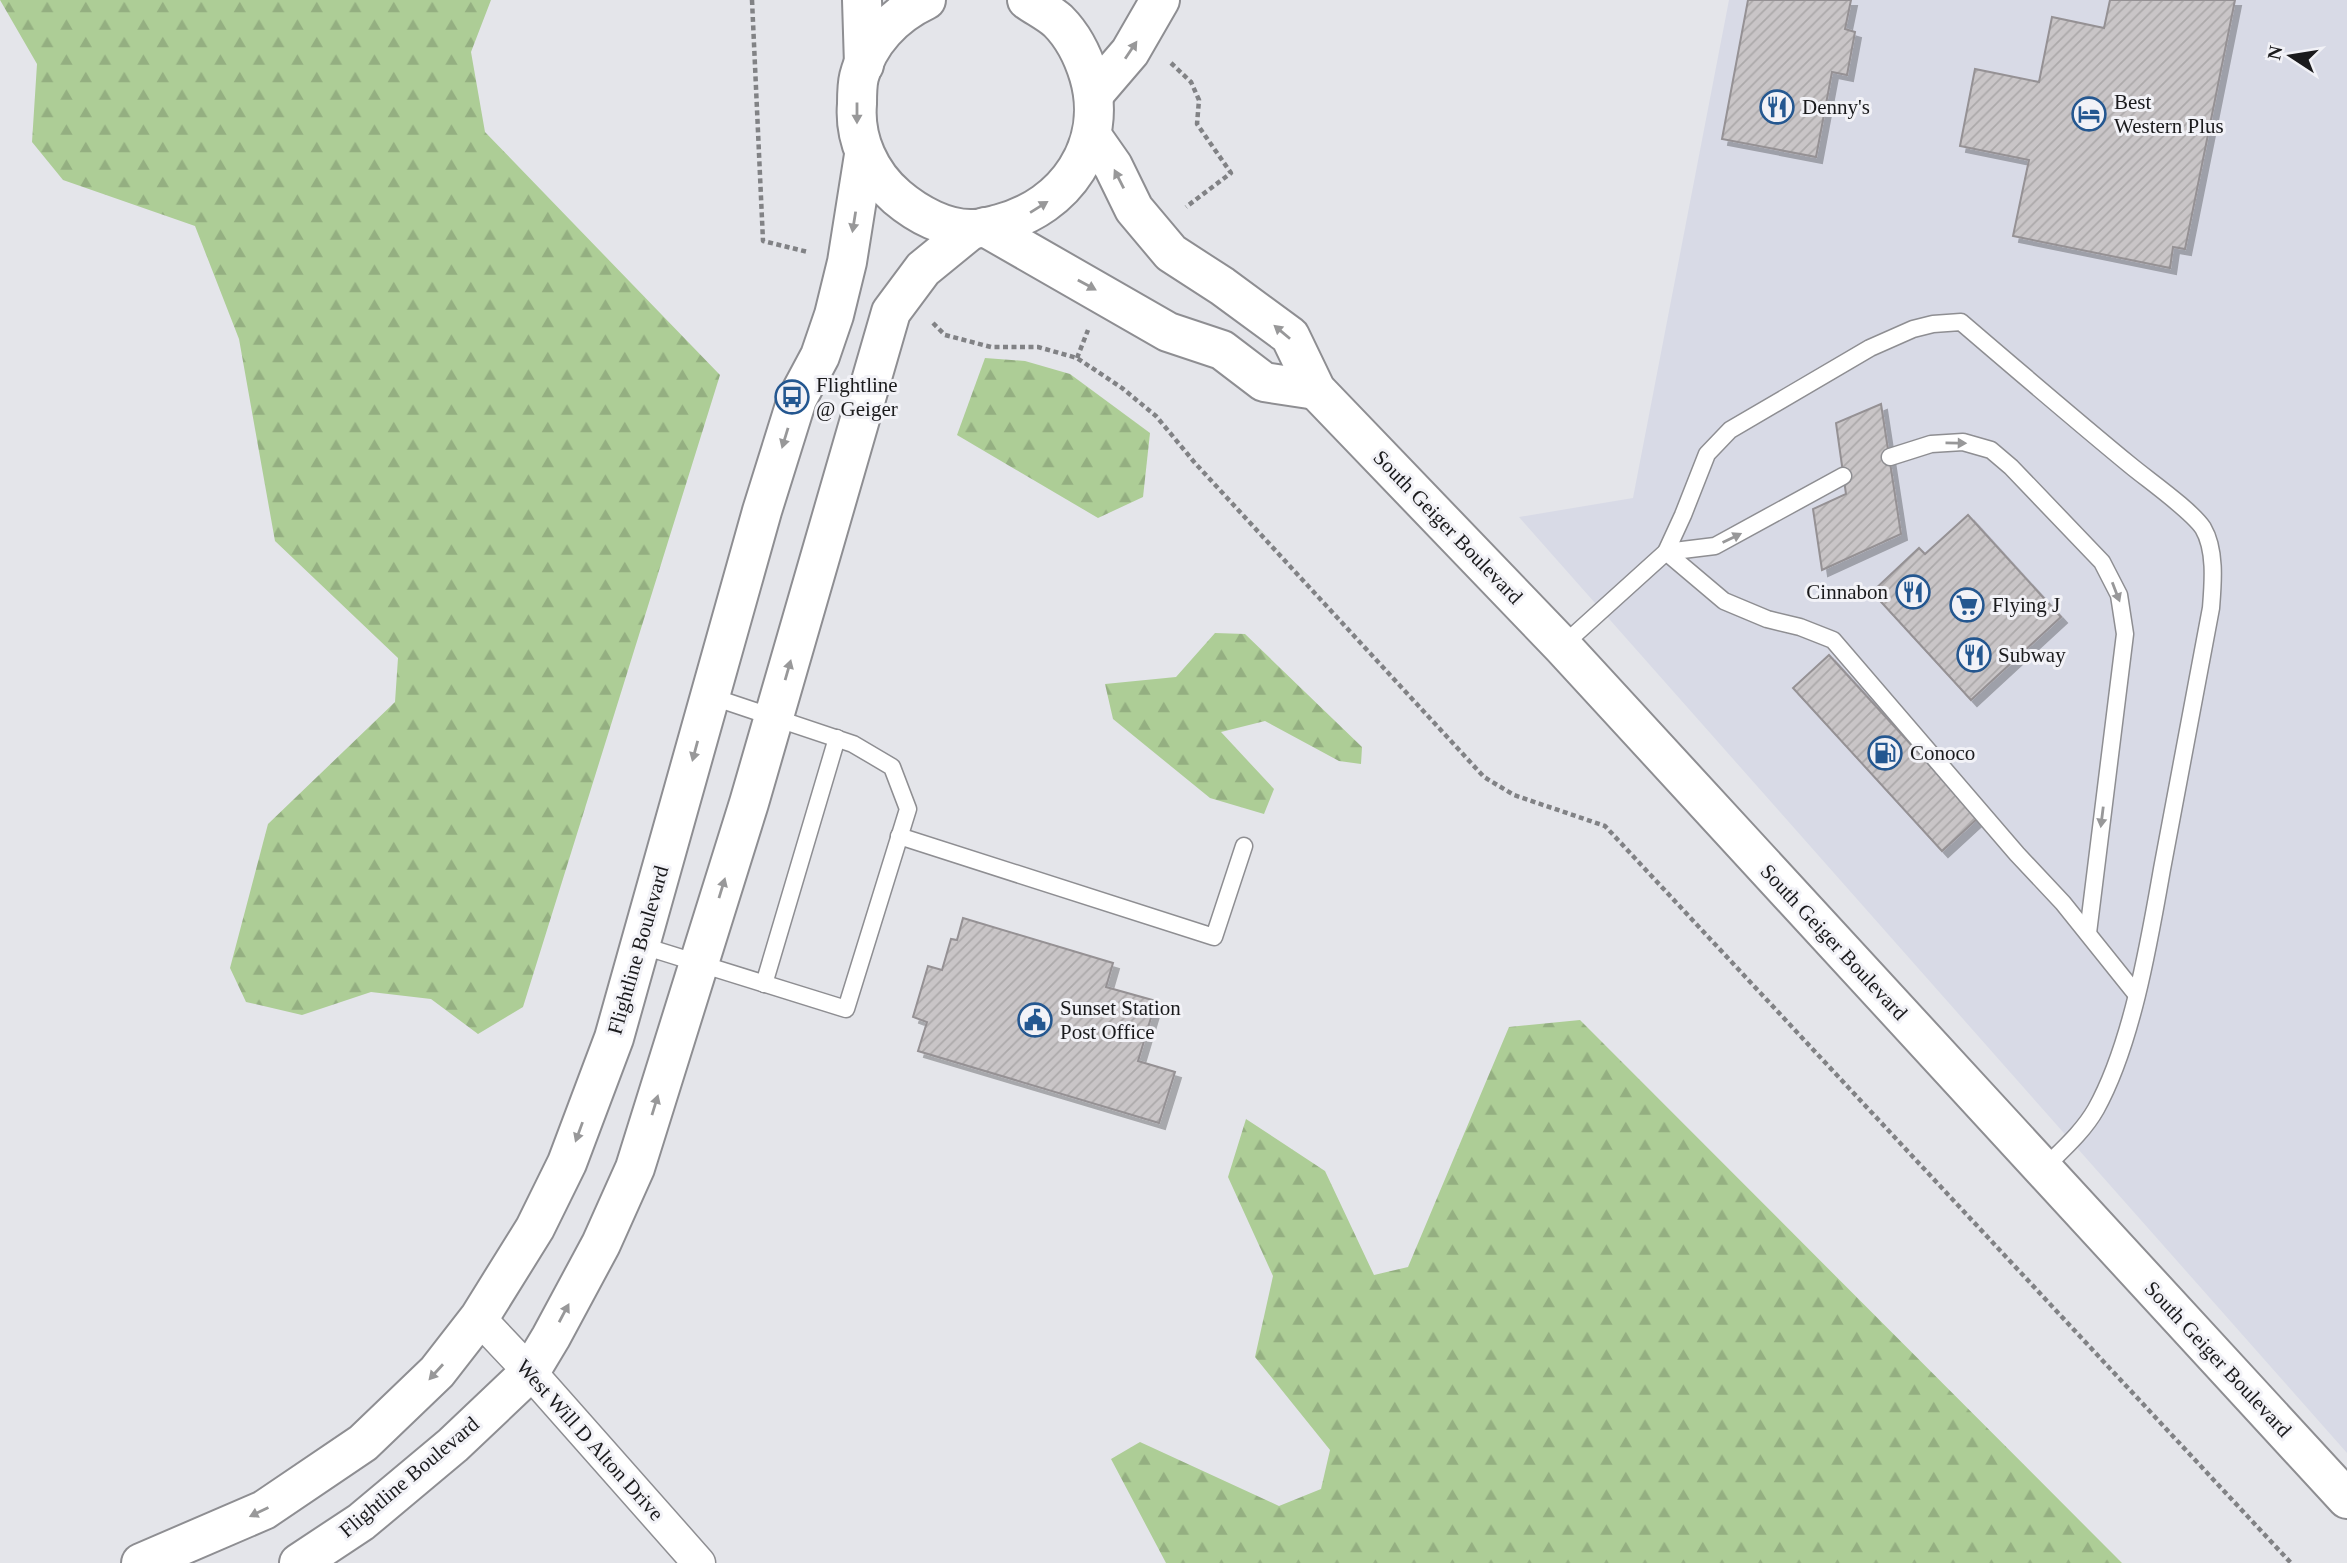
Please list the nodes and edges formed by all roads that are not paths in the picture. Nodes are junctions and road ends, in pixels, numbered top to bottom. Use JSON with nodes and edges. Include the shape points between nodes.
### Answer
{"nodes":[{"id":1,"x":862,"y":0,"type":"edge"},
{"id":2,"x":926,"y":0,"type":"edge"},
{"id":3,"x":1027,"y":0,"type":"edge"},
{"id":4,"x":1160,"y":0,"type":"edge"},
{"id":5,"x":864,"y":65,"type":"junction"},
{"id":6,"x":1094,"y":94,"type":"junction"},
{"id":7,"x":1092,"y":136,"type":"junction"},
{"id":8,"x":864,"y":155,"type":"junction"},
{"id":9,"x":978,"y":228,"type":"junction"},
{"id":10,"x":1316,"y":390,"type":"junction"},
{"id":11,"x":1890,"y":457,"type":"dead end"},
{"id":12,"x":1843,"y":476,"type":"dead end"},
{"id":13,"x":1666,"y":552,"type":"junction"},
{"id":14,"x":1562,"y":646,"type":"junction"},
{"id":15,"x":710,"y":696,"type":"junction"},
{"id":16,"x":774,"y":716,"type":"junction"},
{"id":17,"x":837,"y":738,"type":"junction"},
{"id":18,"x":899,"y":836,"type":"junction"},
{"id":19,"x":1244,"y":846,"type":"dead end"},
{"id":20,"x":2088,"y":933,"type":"junction"},
{"id":21,"x":640,"y":945,"type":"junction"},
{"id":22,"x":699,"y":964,"type":"junction"},
{"id":23,"x":764,"y":984,"type":"junction"},
{"id":24,"x":2136,"y":993,"type":"junction"},
{"id":25,"x":2043,"y":1169,"type":"junction"},
{"id":26,"x":479,"y":1318,"type":"junction"},
{"id":27,"x":530,"y":1372,"type":"junction"},
{"id":28,"x":2347,"y":1499,"type":"edge"},
{"id":29,"x":141,"y":1563,"type":"edge"},
{"id":30,"x":299,"y":1563,"type":"edge"},
{"id":31,"x":699,"y":1563,"type":"edge"}],
"edges":[{"from":1,"to":5,"type":"main road"},
{"from":2,"to":5,"type":"main road","via":[[905,10],[876,39]]},
{"from":3,"to":6,"type":"main road","via":[[1058,21],[1083,55]]},
{"from":6,"to":4,"type":"main road","one_way":true,"via":[[1130,52]]},
{"from":5,"to":8,"type":"main road","one_way":true,"via":[[856,118]]},
{"from":6,"to":7,"type":"main road"},
{"from":9,"to":7,"type":"main road","one_way":true,"via":[[1021,219],[1053,199],[1077,171]]},
{"from":10,"to":7,"type":"main road","name":"South Geiger Boulevard","one_way":true,"via":[[1290,336],[1171,253],[1134,209]]},
{"from":8,"to":9,"type":"main road","via":[[884,186],[913,211],[947,225]]},
{"from":8,"to":15,"type":"main road","name":"Flightline Boulevard","one_way":true,"via":[[847,262],[820,356],[797,399]]},
{"from":9,"to":10,"type":"main road","one_way":true,"via":[[1168,332],[1222,350],[1264,382]]},
{"from":16,"to":9,"type":"main road","name":"Flightline Boulevard","one_way":true,"via":[[891,312],[923,269]]},
{"from":10,"to":14,"type":"main road","name":"South Geiger Boulevard"},
{"from":11,"to":20,"type":"lane","one_way":true,"via":[[1931,444],[1963,442],[1991,450],[2102,562],[2119,595],[2125,634]]},
{"from":13,"to":12,"type":"lane","one_way":true,"via":[[1716,546]]},
{"from":13,"to":14,"type":"lane"},
{"from":13,"to":20,"type":"lane","via":[[1724,601],[1833,640]]},
{"from":13,"to":24,"type":"lane","via":[[1707,454],[1730,430],[1870,348],[1933,324],[1961,322],[2181,507],[2203,528],[2213,578],[2211,608]]},
{"from":14,"to":25,"type":"main road","name":"South Geiger Boulevard"},
{"from":15,"to":16,"type":"lane"},
{"from":15,"to":21,"type":"main road","name":"Flightline Boulevard","one_way":true},
{"from":16,"to":17,"type":"lane"},
{"from":22,"to":16,"type":"main road","name":"Flightline Boulevard","one_way":true},
{"from":17,"to":18,"type":"lane","via":[[892,767],[908,809]]},
{"from":17,"to":23,"type":"lane"},
{"from":18,"to":19,"type":"lane","via":[[1214,937]]},
{"from":18,"to":23,"type":"lane","via":[[846,1009]]},
{"from":20,"to":24,"type":"lane"},
{"from":21,"to":22,"type":"lane"},
{"from":21,"to":26,"type":"main road","name":"Flightline Boulevard","one_way":true,"via":[[614,1038],[567,1163],[535,1228]]},
{"from":22,"to":23,"type":"lane"},
{"from":27,"to":22,"type":"main road","name":"Flightline Boulevard","one_way":true,"via":[[601,1244],[635,1168]]},
{"from":24,"to":25,"type":"lane","via":[[2117,1062],[2095,1110]]},
{"from":25,"to":28,"type":"main road","name":"South Geiger Boulevard"},
{"from":26,"to":27,"type":"street","name":"West Will D Alton Drive"},
{"from":26,"to":29,"type":"main road","name":"Flightline Boulevard","one_way":true,"via":[[437,1372],[363,1443],[264,1510]]},
{"from":27,"to":30,"type":"main road","name":"Flightline Boulevard","via":[[453,1445],[360,1522]]},
{"from":27,"to":31,"type":"street","name":"West Will D Alton Drive"}]}
